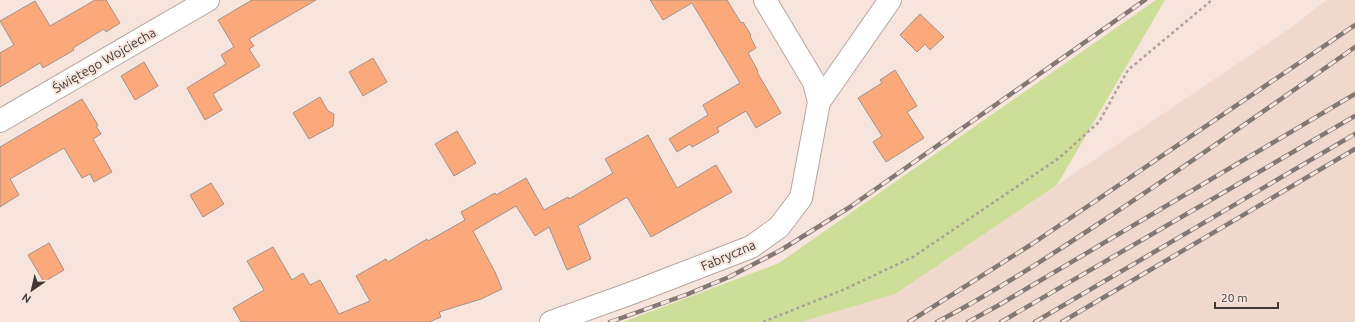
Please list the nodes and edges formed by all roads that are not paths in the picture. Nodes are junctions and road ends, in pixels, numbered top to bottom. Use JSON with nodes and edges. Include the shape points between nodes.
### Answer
{"nodes":[{"id":1,"x":208,"y":0,"type":"edge"},
{"id":2,"x":764,"y":0,"type":"edge"},
{"id":3,"x":890,"y":0,"type":"edge"},
{"id":4,"x":819,"y":102,"type":"junction"},
{"id":5,"x":0,"y":121,"type":"edge"},
{"id":6,"x":551,"y":322,"type":"edge"}],
"edges":[{"from":1,"to":5,"type":"street","name":"Świętego Wojciecha"},
{"from":2,"to":4,"type":"street","name":"Fabryczna","via":[[814,82]]},
{"from":3,"to":4,"type":"street"},
{"from":4,"to":6,"type":"street","name":"Fabryczna","via":[[801,198],[780,227],[752,247]]}]}
